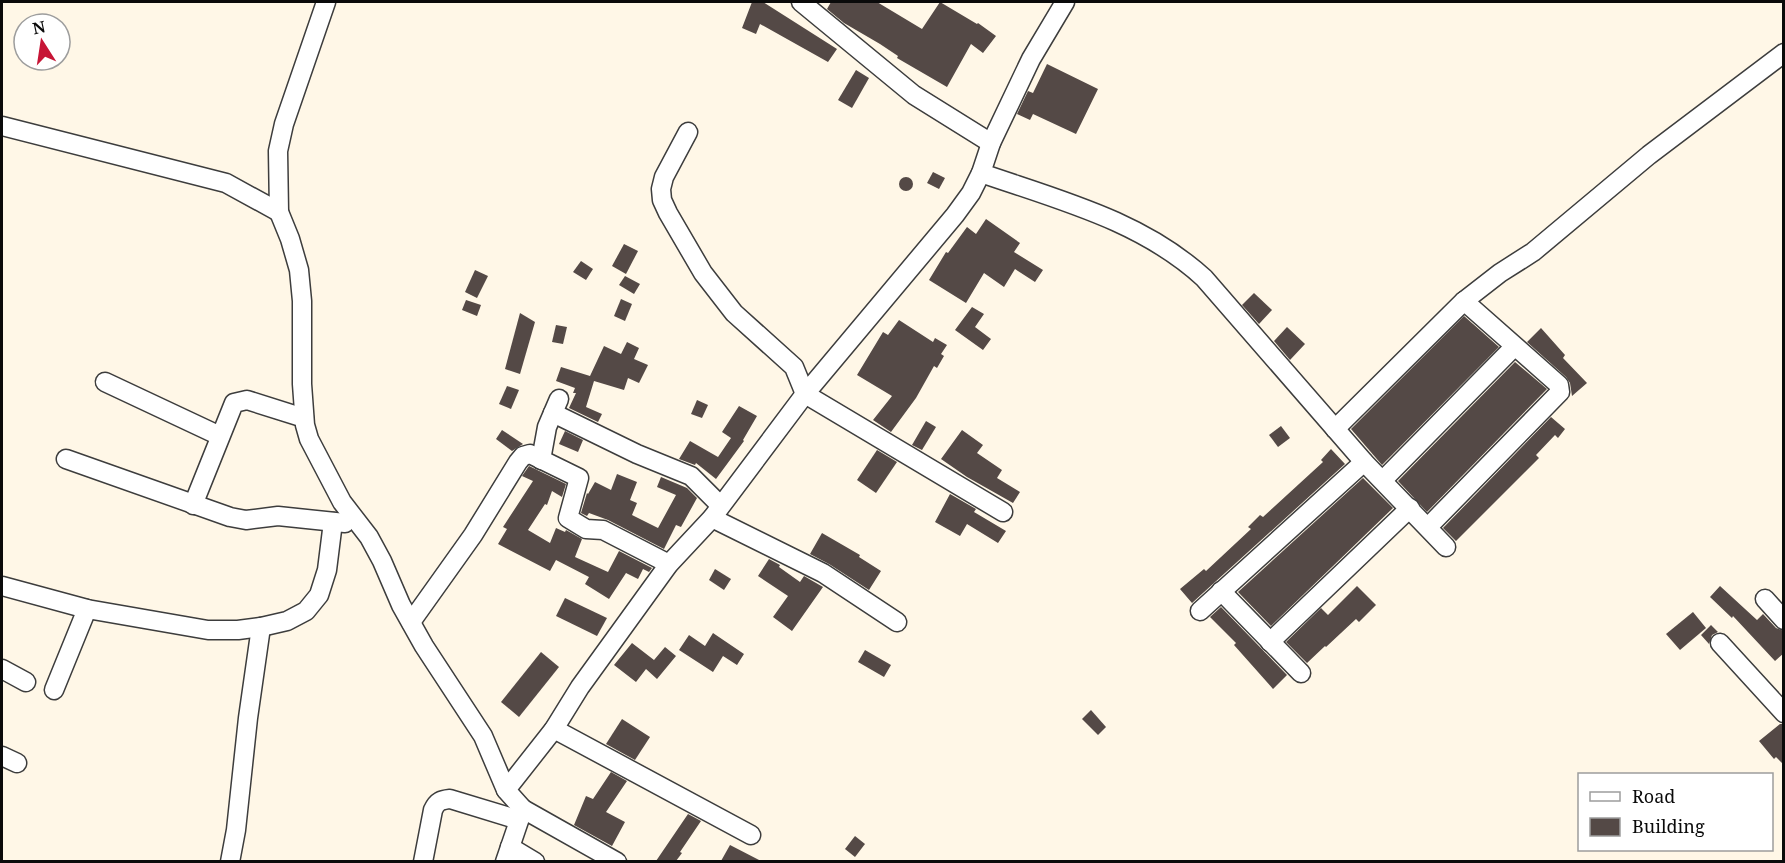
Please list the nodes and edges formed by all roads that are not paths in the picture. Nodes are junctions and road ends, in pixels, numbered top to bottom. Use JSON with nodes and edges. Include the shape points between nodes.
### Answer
{"nodes":[{"id":1,"x":326,"y":2,"type":"edge"},
{"id":2,"x":801,"y":2,"type":"edge"},
{"id":3,"x":1065,"y":2,"type":"edge"},
{"id":4,"x":1784,"y":53,"type":"edge"},
{"id":5,"x":2,"y":126,"type":"edge"},
{"id":6,"x":688,"y":132,"type":"dead end"},
{"id":7,"x":991,"y":142,"type":"junction"},
{"id":8,"x":981,"y":173,"type":"junction"},
{"id":9,"x":279,"y":212,"type":"junction"},
{"id":10,"x":1464,"y":301,"type":"junction"},
{"id":11,"x":1514,"y":347,"type":"junction"},
{"id":12,"x":105,"y":382,"type":"dead end"},
{"id":13,"x":805,"y":394,"type":"junction"},
{"id":14,"x":304,"y":418,"type":"junction"},
{"id":15,"x":1335,"y":429,"type":"junction"},
{"id":16,"x":220,"y":436,"type":"junction"},
{"id":17,"x":66,"y":459,"type":"dead end"},
{"id":18,"x":541,"y":460,"type":"junction"},
{"id":19,"x":1364,"y":462,"type":"junction"},
{"id":20,"x":1383,"y":480,"type":"junction"},
{"id":21,"x":193,"y":504,"type":"junction"},
{"id":22,"x":1410,"y":508,"type":"junction"},
{"id":23,"x":716,"y":512,"type":"junction"},
{"id":24,"x":1003,"y":512,"type":"dead end"},
{"id":25,"x":333,"y":522,"type":"junction"},
{"id":26,"x":359,"y":524,"type":"junction"},
{"id":27,"x":1428,"y":527,"type":"junction"},
{"id":28,"x":1446,"y":547,"type":"dead end"},
{"id":29,"x":669,"y":564,"type":"junction"},
{"id":30,"x":2,"y":586,"type":"edge"},
{"id":31,"x":1221,"y":591,"type":"junction"},
{"id":32,"x":1765,"y":599,"type":"dead end"},
{"id":33,"x":87,"y":609,"type":"junction"},
{"id":34,"x":1200,"y":611,"type":"dead end"},
{"id":35,"x":1784,"y":620,"type":"edge"},
{"id":36,"x":411,"y":622,"type":"junction"},
{"id":37,"x":897,"y":622,"type":"dead end"},
{"id":38,"x":261,"y":627,"type":"junction"},
{"id":39,"x":1270,"y":642,"type":"junction"},
{"id":40,"x":1720,"y":643,"type":"dead end"},
{"id":41,"x":2,"y":669,"type":"edge"},
{"id":42,"x":1301,"y":673,"type":"dead end"},
{"id":43,"x":26,"y":682,"type":"dead end"},
{"id":44,"x":54,"y":690,"type":"dead end"},
{"id":45,"x":1784,"y":713,"type":"edge"},
{"id":46,"x":554,"y":729,"type":"junction"},
{"id":47,"x":506,"y":790,"type":"junction"},
{"id":48,"x":521,"y":815,"type":"junction"},
{"id":49,"x":751,"y":835,"type":"dead end"},
{"id":50,"x":508,"y":854,"type":"edge"},
{"id":51,"x":230,"y":861,"type":"edge"},
{"id":52,"x":423,"y":861,"type":"edge"},
{"id":53,"x":535,"y":861,"type":"edge"},
{"id":54,"x":617,"y":861,"type":"edge"}],
"edges":[{"from":1,"to":9,"type":"street","via":[[284,124],[278,151]]},
{"from":2,"to":7,"type":"street","via":[[914,95]]},
{"from":3,"to":7,"type":"street","via":[[1031,59]]},
{"from":4,"to":10,"type":"street","via":[[1649,155],[1533,252]]},
{"from":5,"to":9,"type":"street","via":[[226,183]]},
{"from":6,"to":13,"type":"street","via":[[664,177],[662,200],[704,273],[734,313],[794,367]]},
{"from":7,"to":8,"type":"street"},
{"from":8,"to":13,"type":"street","via":[[955,215]]},
{"from":8,"to":15,"type":"street","via":[[1107,217],[1183,259]]},
{"from":9,"to":14,"type":"street","via":[[299,270]]},
{"from":10,"to":11,"type":"street"},
{"from":10,"to":15,"type":"street"},
{"from":11,"to":20,"type":"street"},
{"from":11,"to":27,"type":"street","via":[[1559,385],[1560,392]]},
{"from":12,"to":16,"type":"street"},
{"from":13,"to":23,"type":"street"},
{"from":13,"to":24,"type":"street"},
{"from":14,"to":16,"type":"street","via":[[240,400],[230,409]]},
{"from":14,"to":26,"type":"street","via":[[309,439],[342,502]]},
{"from":15,"to":19,"type":"street"},
{"from":16,"to":21,"type":"street"},
{"from":17,"to":21,"type":"street"},
{"from":18,"to":23,"type":"street","via":[[547,427],[556,406],[637,454],[691,476]]},
{"from":18,"to":29,"type":"street","via":[[579,478],[568,518],[586,529],[603,530]]},
{"from":18,"to":36,"type":"street","via":[[530,454],[518,462],[473,535]]},
{"from":19,"to":20,"type":"street"},
{"from":19,"to":31,"type":"street"},
{"from":20,"to":22,"type":"street"},
{"from":21,"to":25,"type":"street","via":[[230,518],[278,516]]},
{"from":22,"to":27,"type":"street"},
{"from":22,"to":39,"type":"street"},
{"from":23,"to":29,"type":"street"},
{"from":23,"to":37,"type":"street","via":[[823,573]]},
{"from":25,"to":26,"type":"street"},
{"from":25,"to":38,"type":"street","via":[[327,570],[319,596],[306,611]]},
{"from":26,"to":36,"type":"street"},
{"from":27,"to":28,"type":"street"},
{"from":29,"to":46,"type":"street"},
{"from":30,"to":33,"type":"street"},
{"from":31,"to":34,"type":"street"},
{"from":31,"to":39,"type":"street"},
{"from":32,"to":35,"type":"street"},
{"from":33,"to":38,"type":"street","via":[[208,630]]},
{"from":33,"to":44,"type":"street"},
{"from":36,"to":47,"type":"street","via":[[483,736]]},
{"from":38,"to":51,"type":"street"},
{"from":39,"to":42,"type":"street"},
{"from":40,"to":45,"type":"street"},
{"from":41,"to":43,"type":"street"},
{"from":46,"to":47,"type":"street"},
{"from":46,"to":49,"type":"street"},
{"from":47,"to":48,"type":"street"},
{"from":48,"to":50,"type":"street"},
{"from":48,"to":52,"type":"street","via":[[450,799],[436,802]]},
{"from":48,"to":54,"type":"street"},
{"from":50,"to":53,"type":"street"}]}
